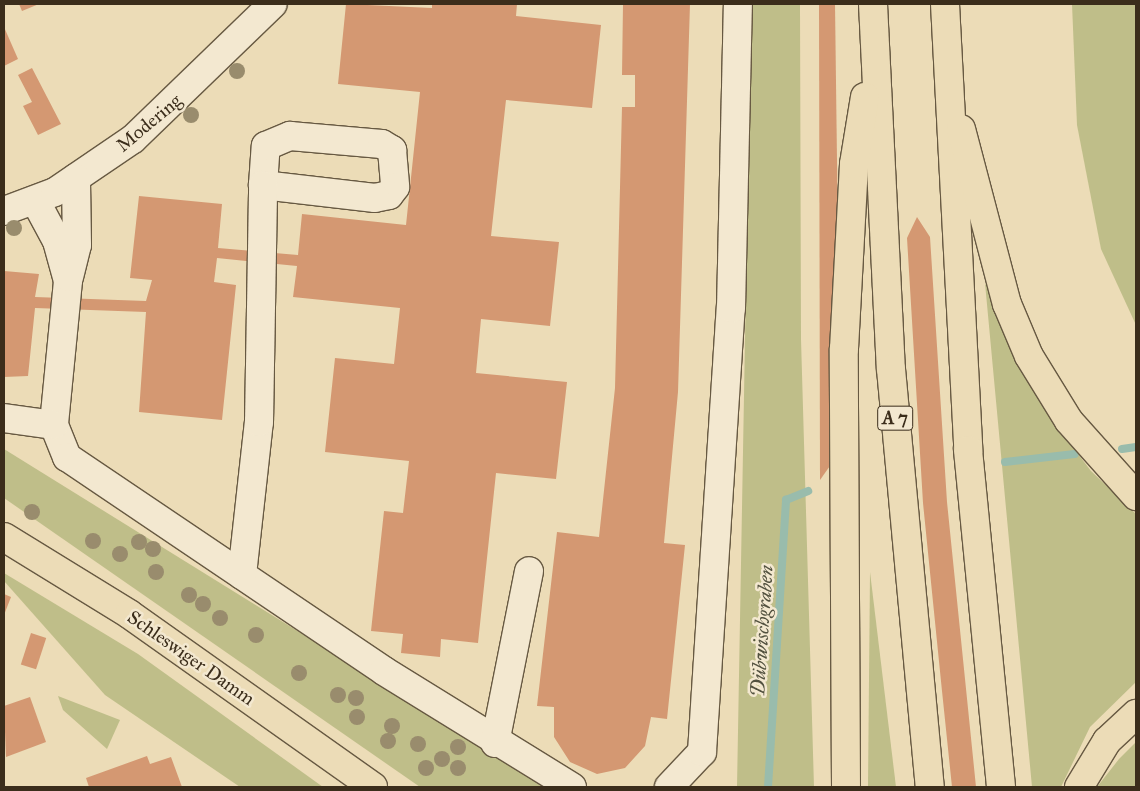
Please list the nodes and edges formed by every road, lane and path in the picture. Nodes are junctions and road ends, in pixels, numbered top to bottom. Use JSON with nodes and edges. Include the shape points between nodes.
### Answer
{"nodes":[{"id":1,"x":273,"y":4,"type":"edge"},
{"id":2,"x":738,"y":4,"type":"edge"},
{"id":3,"x":873,"y":4,"type":"edge"},
{"id":4,"x":945,"y":4,"type":"edge"},
{"id":5,"x":874,"y":47,"type":"junction"},
{"id":6,"x":946,"y":72,"type":"junction"},
{"id":7,"x":76,"y":178,"type":"junction"},
{"id":8,"x":263,"y":185,"type":"dead end"},
{"id":9,"x":36,"y":202,"type":"junction"},
{"id":10,"x":4,"y":211,"type":"edge"},
{"id":11,"x":68,"y":281,"type":"junction"},
{"id":12,"x":4,"y":418,"type":"edge"},
{"id":13,"x":54,"y":425,"type":"junction"},
{"id":14,"x":1136,"y":496,"type":"edge"},
{"id":15,"x":4,"y":537,"type":"edge"},
{"id":16,"x":529,"y":571,"type":"dead end"},
{"id":17,"x":242,"y":575,"type":"junction"},
{"id":18,"x":1136,"y":714,"type":"edge"},
{"id":19,"x":495,"y":743,"type":"junction"},
{"id":20,"x":374,"y":787,"type":"edge"},
{"id":21,"x":572,"y":787,"type":"edge"},
{"id":22,"x":669,"y":787,"type":"edge"},
{"id":23,"x":846,"y":787,"type":"edge"},
{"id":24,"x":930,"y":787,"type":"edge"},
{"id":25,"x":1001,"y":787,"type":"edge"},
{"id":26,"x":1079,"y":787,"type":"edge"}],
"edges":[{"from":1,"to":7,"type":"street","name":"Modering","via":[[166,111]]},
{"from":2,"to":22,"type":"street","via":[[731,308],[702,752]]},
{"from":3,"to":5,"type":"main road","number":"A 7"},
{"from":4,"to":6,"type":"main road"},
{"from":5,"to":23,"type":"main road","via":[[854,164],[844,349]]},
{"from":5,"to":24,"type":"main road","number":"A 7","via":[[891,369]]},
{"from":6,"to":14,"type":"main road","via":[[999,277],[1022,340],[1069,421]]},
{"from":6,"to":25,"type":"main road","via":[[968,440]]},
{"from":7,"to":9,"type":"street","name":"Modering"},
{"from":7,"to":11,"type":"street","via":[[76,261]]},
{"from":8,"to":17,"type":"street","via":[[259,422]]},
{"from":9,"to":10,"type":"street","name":"Modering"},
{"from":9,"to":11,"type":"street","via":[[57,241]]},
{"from":11,"to":13,"type":"street"},
{"from":12,"to":13,"type":"street"},
{"from":13,"to":17,"type":"street","via":[[67,457]]},
{"from":15,"to":20,"type":"main road","name":"Schleswiger Damm","via":[[130,614]]},
{"from":16,"to":19,"type":"street"},
{"from":17,"to":19,"type":"street"},
{"from":18,"to":26,"type":"main road","via":[[1107,741]]},
{"from":19,"to":21,"type":"street"}]}
